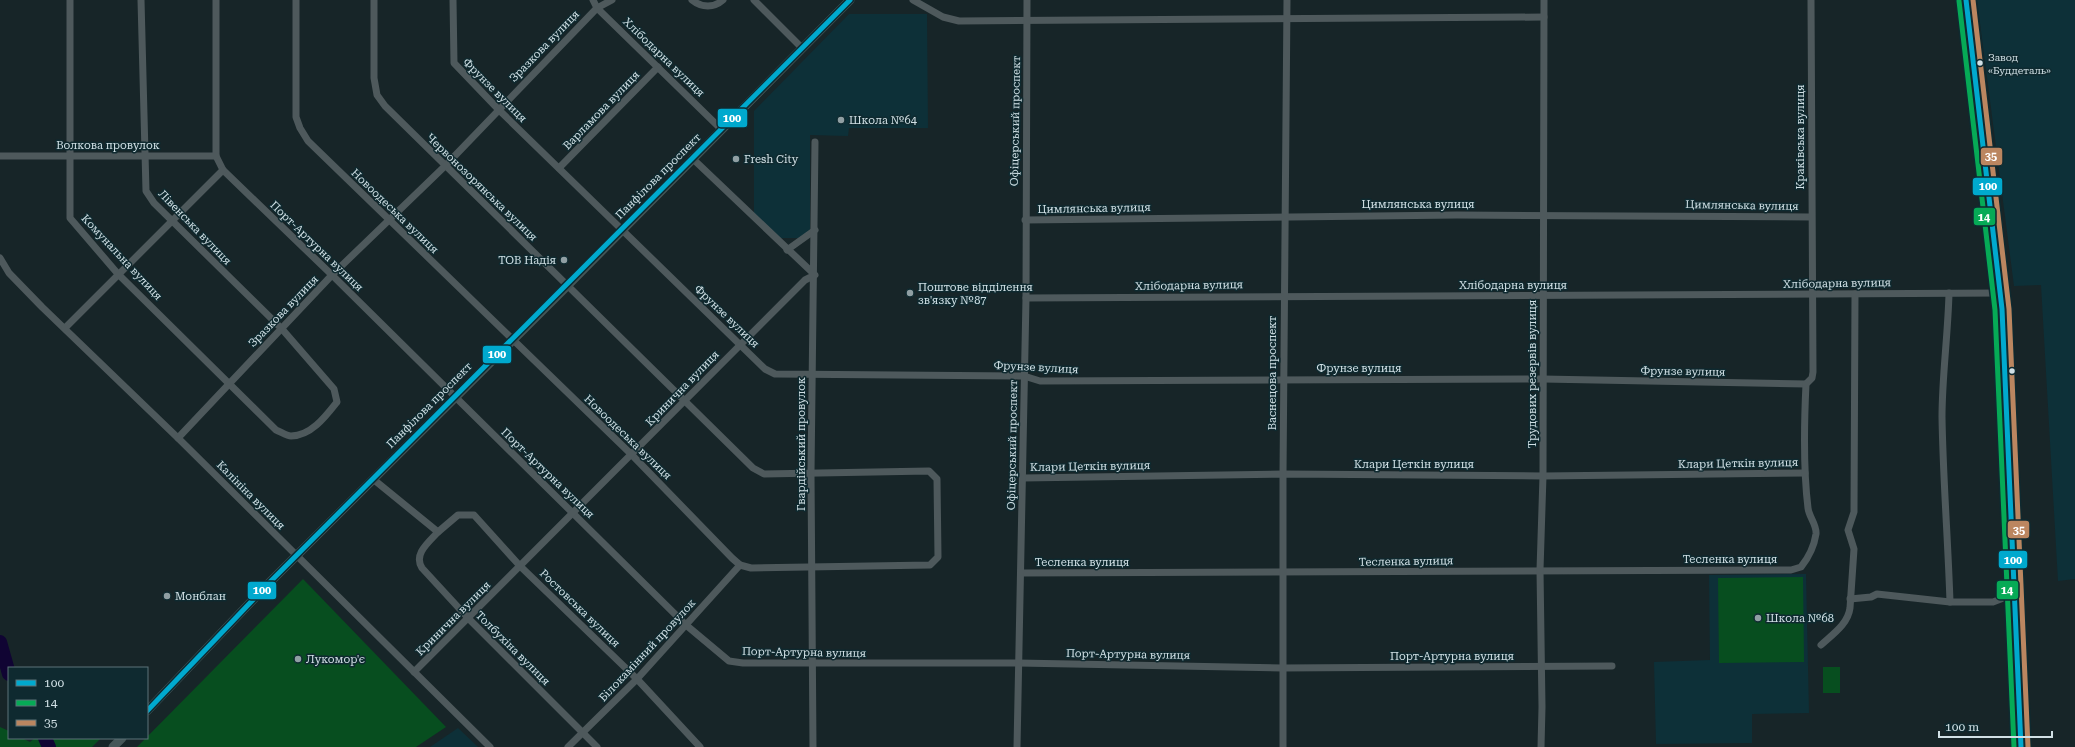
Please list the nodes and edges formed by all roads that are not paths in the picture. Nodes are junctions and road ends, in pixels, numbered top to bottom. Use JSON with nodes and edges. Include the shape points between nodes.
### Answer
{"nodes":[{"id":1,"x":70,"y":0,"type":"edge"},
{"id":2,"x":141,"y":0,"type":"edge"},
{"id":3,"x":216,"y":0,"type":"edge"},
{"id":4,"x":296,"y":0,"type":"edge"},
{"id":5,"x":374,"y":0,"type":"edge"},
{"id":6,"x":453,"y":0,"type":"edge"},
{"id":7,"x":593,"y":0,"type":"edge"},
{"id":8,"x":612,"y":0,"type":"edge"},
{"id":9,"x":692,"y":0,"type":"edge"},
{"id":10,"x":723,"y":0,"type":"edge"},
{"id":11,"x":754,"y":0,"type":"edge"},
{"id":12,"x":850,"y":0,"type":"edge"},
{"id":13,"x":913,"y":0,"type":"edge"},
{"id":14,"x":1027,"y":0,"type":"edge"},
{"id":15,"x":1287,"y":0,"type":"edge"},
{"id":16,"x":1544,"y":0,"type":"edge"},
{"id":17,"x":1811,"y":0,"type":"edge"},
{"id":18,"x":1966,"y":0,"type":"edge"},
{"id":19,"x":597,"y":8,"type":"junction"},
{"id":20,"x":1544,"y":17,"type":"junction"},
{"id":21,"x":1287,"y":19,"type":"junction"},
{"id":22,"x":1027,"y":21,"type":"junction"},
{"id":23,"x":802,"y":48,"type":"junction"},
{"id":24,"x":658,"y":67,"type":"junction"},
{"id":25,"x":499,"y":110,"type":"junction"},
{"id":26,"x":721,"y":129,"type":"junction"},
{"id":27,"x":815,"y":142,"type":"dead end"},
{"id":28,"x":0,"y":156,"type":"edge"},
{"id":29,"x":69,"y":156,"type":"junction"},
{"id":30,"x":144,"y":156,"type":"junction"},
{"id":31,"x":216,"y":156,"type":"junction"},
{"id":32,"x":692,"y":158,"type":"junction"},
{"id":33,"x":445,"y":166,"type":"junction"},
{"id":34,"x":559,"y":168,"type":"junction"},
{"id":35,"x":223,"y":170,"type":"junction"},
{"id":36,"x":1543,"y":214,"type":"junction"},
{"id":37,"x":1286,"y":215,"type":"junction"},
{"id":38,"x":1811,"y":217,"type":"junction"},
{"id":39,"x":389,"y":220,"type":"junction"},
{"id":40,"x":1025,"y":220,"type":"junction"},
{"id":41,"x":172,"y":221,"type":"junction"},
{"id":42,"x":622,"y":228,"type":"junction"},
{"id":43,"x":815,"y":230,"type":"junction"},
{"id":44,"x":787,"y":250,"type":"junction"},
{"id":45,"x":0,"y":258,"type":"edge"},
{"id":46,"x":118,"y":274,"type":"junction"},
{"id":47,"x":332,"y":275,"type":"junction"},
{"id":48,"x":815,"y":275,"type":"junction"},
{"id":49,"x":567,"y":286,"type":"junction"},
{"id":50,"x":1950,"y":293,"type":"junction"},
{"id":51,"x":2000,"y":293,"type":"junction"},
{"id":52,"x":1855,"y":294,"type":"junction"},
{"id":53,"x":1284,"y":295,"type":"junction"},
{"id":54,"x":1814,"y":295,"type":"junction"},
{"id":55,"x":1543,"y":296,"type":"junction"},
{"id":56,"x":1026,"y":298,"type":"junction"},
{"id":57,"x":65,"y":328,"type":"junction"},
{"id":58,"x":282,"y":329,"type":"junction"},
{"id":59,"x":511,"y":340,"type":"junction"},
{"id":60,"x":740,"y":344,"type":"junction"},
{"id":61,"x":812,"y":376,"type":"junction"},
{"id":62,"x":1024,"y":376,"type":"junction"},
{"id":63,"x":1284,"y":378,"type":"junction"},
{"id":64,"x":1543,"y":379,"type":"junction"},
{"id":65,"x":230,"y":382,"type":"junction"},
{"id":66,"x":1806,"y":384,"type":"junction"},
{"id":67,"x":454,"y":397,"type":"junction"},
{"id":68,"x":685,"y":402,"type":"junction"},
{"id":69,"x":321,"y":422,"type":"joint"},
{"id":70,"x":178,"y":438,"type":"junction"},
{"id":71,"x":632,"y":455,"type":"junction"},
{"id":72,"x":811,"y":473,"type":"junction"},
{"id":73,"x":1805,"y":473,"type":"junction"},
{"id":74,"x":1282,"y":474,"type":"junction"},
{"id":75,"x":1543,"y":476,"type":"junction"},
{"id":76,"x":1023,"y":478,"type":"junction"},
{"id":77,"x":373,"y":479,"type":"junction"},
{"id":78,"x":574,"y":513,"type":"junction"},
{"id":79,"x":438,"y":532,"type":"junction"},
{"id":80,"x":296,"y":556,"type":"junction"},
{"id":81,"x":740,"y":565,"type":"junction"},
{"id":82,"x":520,"y":566,"type":"junction"},
{"id":83,"x":812,"y":566,"type":"junction"},
{"id":84,"x":1540,"y":570,"type":"junction"},
{"id":85,"x":1792,"y":570,"type":"joint"},
{"id":86,"x":1021,"y":573,"type":"junction"},
{"id":87,"x":1284,"y":573,"type":"junction"},
{"id":88,"x":2014,"y":594,"type":"junction"},
{"id":89,"x":1850,"y":599,"type":"junction"},
{"id":90,"x":1950,"y":602,"type":"junction"},
{"id":91,"x":468,"y":618,"type":"junction"},
{"id":92,"x":686,"y":625,"type":"junction"},
{"id":93,"x":1821,"y":645,"type":"dead end"},
{"id":94,"x":1018,"y":663,"type":"junction"},
{"id":95,"x":812,"y":664,"type":"junction"},
{"id":96,"x":1540,"y":666,"type":"junction"},
{"id":97,"x":1612,"y":666,"type":"dead end"},
{"id":98,"x":1282,"y":668,"type":"junction"},
{"id":99,"x":414,"y":672,"type":"junction"},
{"id":100,"x":637,"y":679,"type":"junction"},
{"id":101,"x":148,"y":710,"type":"edge"},
{"id":102,"x":583,"y":734,"type":"junction"},
{"id":103,"x":121,"y":739,"type":"edge"},
{"id":104,"x":113,"y":747,"type":"edge"},
{"id":105,"x":490,"y":747,"type":"edge"},
{"id":106,"x":568,"y":747,"type":"edge"},
{"id":107,"x":596,"y":747,"type":"edge"},
{"id":108,"x":700,"y":747,"type":"edge"},
{"id":109,"x":813,"y":747,"type":"edge"},
{"id":110,"x":1017,"y":747,"type":"edge"},
{"id":111,"x":1282,"y":747,"type":"edge"},
{"id":112,"x":1541,"y":747,"type":"edge"},
{"id":113,"x":2021,"y":747,"type":"edge"}],
"edges":[{"from":1,"to":29,"type":"street","name":"Комунальна вулиця"},
{"from":2,"to":30,"type":"street","name":"Лівенська вулиця"},
{"from":3,"to":31,"type":"street","name":"Порт-Артурна вулиця"},
{"from":4,"to":39,"type":"street","name":"Новоодеська вулиця","via":[[296,118],[300,128],[308,141]]},
{"from":5,"to":33,"type":"street","name":"Червонозорянська вулиця","via":[[374,78],[378,95],[384,106]]},
{"from":6,"to":25,"type":"street","name":"Фрунзе вулиця","via":[[454,63]]},
{"from":7,"to":19,"type":"street","name":"Хлібодарна вулиця"},
{"from":8,"to":19,"type":"street","name":"Зразкова вулиця"},
{"from":9,"to":10,"type":"street","via":[[708,6],[719,4]]},
{"from":11,"to":23,"type":"street"},
{"from":12,"to":23,"type":"main road","name":"Панфілова проспект"},
{"from":13,"to":22,"type":"street","via":[[943,17],[959,21]]},
{"from":14,"to":22,"type":"street","name":"Офіцерський проспект"},
{"from":15,"to":21,"type":"street","name":"Васнецова проспект"},
{"from":16,"to":20,"type":"street","name":"Трудових резервів вулиця"},
{"from":17,"to":38,"type":"street","name":"Краківська вулиця"},
{"from":18,"to":51,"type":"main road"},
{"from":19,"to":24,"type":"street","name":"Хлібодарна вулиця"},
{"from":19,"to":25,"type":"street","name":"Зразкова вулиця"},
{"from":20,"to":21,"type":"street"},
{"from":20,"to":36,"type":"street","name":"Трудових резервів вулиця"},
{"from":21,"to":22,"type":"street"},
{"from":21,"to":37,"type":"street","name":"Васнецова проспект"},
{"from":22,"to":40,"type":"street","name":"Офіцерський проспект"},
{"from":23,"to":26,"type":"main road","name":"Панфілова проспект"},
{"from":24,"to":26,"type":"street","name":"Хлібодарна вулиця"},
{"from":24,"to":34,"type":"street","name":"Варламова вулиця"},
{"from":25,"to":33,"type":"street","name":"Зразкова вулиця"},
{"from":25,"to":34,"type":"street","name":"Фрунзе вулиця"},
{"from":26,"to":32,"type":"main road","name":"Панфілова проспект"},
{"from":27,"to":43,"type":"street","name":"Гвардійський провулок"},
{"from":28,"to":29,"type":"street","name":"Волкова провулок"},
{"from":29,"to":30,"type":"street","name":"Волкова провулок"},
{"from":29,"to":46,"type":"street","name":"Комунальна вулиця","via":[[70,218]]},
{"from":30,"to":31,"type":"street","name":"Волкова провулок"},
{"from":30,"to":41,"type":"street","name":"Лівенська вулиця","via":[[146,191]]},
{"from":31,"to":35,"type":"street","name":"Порт-Артурна вулиця"},
{"from":32,"to":42,"type":"main road","name":"Панфілова проспект"},
{"from":32,"to":44,"type":"street"},
{"from":33,"to":39,"type":"street","name":"Зразкова вулиця"},
{"from":33,"to":49,"type":"street","name":"Червонозорянська вулиця"},
{"from":34,"to":42,"type":"street","name":"Фрунзе вулиця"},
{"from":35,"to":41,"type":"street"},
{"from":35,"to":47,"type":"street","name":"Порт-Артурна вулиця"},
{"from":36,"to":37,"type":"street","name":"Цимлянська вулиця"},
{"from":36,"to":38,"type":"street","name":"Цимлянська вулиця"},
{"from":36,"to":55,"type":"street","name":"Трудових резервів вулиця"},
{"from":37,"to":40,"type":"street","name":"Цимлянська вулиця"},
{"from":37,"to":53,"type":"street","name":"Васнецова проспект"},
{"from":38,"to":54,"type":"street","name":"Краківська вулиця"},
{"from":39,"to":47,"type":"street","name":"Зразкова вулиця"},
{"from":39,"to":59,"type":"street","name":"Новоодеська вулиця"},
{"from":40,"to":56,"type":"street","name":"Офіцерський проспект"},
{"from":41,"to":46,"type":"street"},
{"from":41,"to":58,"type":"street","name":"Лівенська вулиця"},
{"from":42,"to":49,"type":"main road","name":"Панфілова проспект"},
{"from":42,"to":60,"type":"street","name":"Фрунзе вулиця"},
{"from":43,"to":44,"type":"street"},
{"from":43,"to":48,"type":"street","name":"Гвардійський провулок"},
{"from":44,"to":48,"type":"street"},
{"from":45,"to":57,"type":"street","name":"Калініна вулиця","via":[[9,273]]},
{"from":46,"to":57,"type":"street"},
{"from":46,"to":65,"type":"street","name":"Комунальна вулиця"},
{"from":47,"to":58,"type":"street","name":"Зразкова вулиця"},
{"from":47,"to":67,"type":"street","name":"Порт-Артурна вулиця"},
{"from":48,"to":60,"type":"street","name":"Кринична вулиця","via":[[805,280]]},
{"from":48,"to":61,"type":"street","name":"Гвардійський провулок"},
{"from":49,"to":59,"type":"main road","name":"Панфілова проспект"},
{"from":49,"to":68,"type":"street","name":"Червонозорянська вулиця"},
{"from":50,"to":51,"type":"street","name":"Хлібодарна вулиця"},
{"from":50,"to":52,"type":"street","name":"Хлібодарна вулиця"},
{"from":50,"to":90,"type":"street","via":[[1942,415]]},
{"from":51,"to":88,"type":"main road"},
{"from":52,"to":54,"type":"street","name":"Хлібодарна вулиця"},
{"from":52,"to":89,"type":"street","via":[[1854,512],[1848,530],[1854,553]]},
{"from":53,"to":55,"type":"street","name":"Хлібодарна вулиця"},
{"from":53,"to":56,"type":"street","name":"Хлібодарна вулиця"},
{"from":53,"to":63,"type":"street","name":"Васнецова проспект"},
{"from":54,"to":55,"type":"street","name":"Хлібодарна вулиця"},
{"from":54,"to":66,"type":"street","name":"Краківська вулиця","via":[[1813,372],[1810,382]]},
{"from":55,"to":64,"type":"street","name":"Трудових резервів вулиця"},
{"from":56,"to":62,"type":"street","name":"Офіцерський проспект"},
{"from":57,"to":70,"type":"street","name":"Калініна вулиця"},
{"from":58,"to":65,"type":"street","name":"Зразкова вулиця"},
{"from":58,"to":69,"type":"street","name":"Лівенська вулиця","via":[[334,389],[337,402]]},
{"from":59,"to":67,"type":"main road","name":"Панфілова проспект"},
{"from":59,"to":71,"type":"street","name":"Новоодеська вулиця"},
{"from":60,"to":61,"type":"street","name":"Фрунзе вулиця","via":[[771,372],[781,375]]},
{"from":60,"to":68,"type":"street","name":"Кринична вулиця"},
{"from":61,"to":62,"type":"street","name":"Фрунзе вулиця"},
{"from":61,"to":72,"type":"street","name":"Гвардійський провулок"},
{"from":62,"to":63,"type":"street","name":"Фрунзе вулиця","via":[[1040,381]]},
{"from":62,"to":76,"type":"street","name":"Офіцерський проспект"},
{"from":63,"to":64,"type":"street","name":"Фрунзе вулиця"},
{"from":63,"to":74,"type":"street","name":"Васнецова проспект"},
{"from":64,"to":66,"type":"street","name":"Фрунзе вулиця"},
{"from":64,"to":75,"type":"street","name":"Трудових резервів вулиця"},
{"from":65,"to":69,"type":"street","name":"Комунальна вулиця","via":[[276,430],[290,436],[302,434]]},
{"from":65,"to":70,"type":"street","name":"Зразкова вулиця"},
{"from":66,"to":73,"type":"street","name":"Краківська вулиця"},
{"from":67,"to":77,"type":"main road","name":"Панфілова проспект"},
{"from":67,"to":78,"type":"street","name":"Порт-Артурна вулиця"},
{"from":68,"to":71,"type":"street","name":"Кринична вулиця"},
{"from":68,"to":72,"type":"street","name":"Червонозорянська вулиця","via":[[753,468],[764,474]]},
{"from":70,"to":80,"type":"street","name":"Калініна вулиця"},
{"from":71,"to":78,"type":"street","name":"Кринична вулиця"},
{"from":71,"to":81,"type":"street","name":"Новоодеська вулиця"},
{"from":72,"to":83,"type":"street","name":"Гвардійський провулок"},
{"from":72,"to":83,"type":"street","via":[[930,470],[937,479],[938,557],[930,565]]},
{"from":73,"to":75,"type":"street","name":"Клари Цеткін вулиця"},
{"from":73,"to":85,"type":"street","name":"Краківська вулиця","via":[[1808,509],[1816,534],[1807,559],[1801,567]]},
{"from":74,"to":75,"type":"street","name":"Клари Цеткін вулиця"},
{"from":74,"to":76,"type":"street","name":"Клари Цеткін вулиця"},
{"from":74,"to":87,"type":"street","name":"Васнецова проспект"},
{"from":75,"to":84,"type":"street","name":"Трудових резервів вулиця"},
{"from":76,"to":86,"type":"street","name":"Офіцерський проспект"},
{"from":77,"to":79,"type":"street"},
{"from":77,"to":80,"type":"main road","name":"Панфілова проспект"},
{"from":78,"to":82,"type":"street","name":"Кринична вулиця"},
{"from":78,"to":92,"type":"street","name":"Порт-Артурна вулиця"},
{"from":79,"to":82,"type":"street","name":"Ростовська вулиця","via":[[458,515],[474,515]]},
{"from":79,"to":91,"type":"street","name":"Толбухіна вулиця","via":[[421,552],[418,560]]},
{"from":80,"to":99,"type":"street","name":"Калініна вулиця"},
{"from":80,"to":101,"type":"main road","name":"Панфілова проспект"},
{"from":81,"to":83,"type":"street","via":[[751,568]]},
{"from":81,"to":92,"type":"street","name":"Білокамінний провулок"},
{"from":82,"to":91,"type":"street","name":"Кринична вулиця"},
{"from":82,"to":100,"type":"street","name":"Ростовська вулиця"},
{"from":83,"to":95,"type":"street","name":"Гвардійський провулок"},
{"from":84,"to":85,"type":"street","name":"Тесленка вулиця"},
{"from":84,"to":87,"type":"street","name":"Тесленка вулиця"},
{"from":84,"to":96,"type":"street","name":"Трудових резервів вулиця"},
{"from":86,"to":87,"type":"street","name":"Тесленка вулиця"},
{"from":86,"to":94,"type":"street","name":"Офіцерський проспект"},
{"from":87,"to":98,"type":"street","name":"Васнецова проспект"},
{"from":88,"to":90,"type":"street","via":[[1993,602]]},
{"from":88,"to":113,"type":"main road"},
{"from":89,"to":90,"type":"street","via":[[1877,594]]},
{"from":89,"to":93,"type":"street","via":[[1849,616],[1844,624]]},
{"from":91,"to":99,"type":"street","name":"Кринична вулиця"},
{"from":91,"to":102,"type":"street","name":"Толбухіна вулиця"},
{"from":92,"to":95,"type":"street","name":"Порт-Артурна вулиця","via":[[729,661]]},
{"from":92,"to":100,"type":"street","name":"Білокамінний провулок"},
{"from":94,"to":95,"type":"street","name":"Порт-Артурна вулиця"},
{"from":94,"to":98,"type":"street","name":"Порт-Артурна вулиця"},
{"from":94,"to":110,"type":"street","name":"Офіцерський проспект"},
{"from":95,"to":109,"type":"street","name":"Гвардійський провулок"},
{"from":96,"to":97,"type":"street","name":"Порт-Артурна вулиця"},
{"from":96,"to":98,"type":"street","name":"Порт-Артурна вулиця"},
{"from":96,"to":112,"type":"street","name":"Трудових резервів вулиця"},
{"from":98,"to":111,"type":"street","name":"Васнецова проспект"},
{"from":99,"to":105,"type":"street","name":"Калініна вулиця"},
{"from":100,"to":102,"type":"street","name":"Білокамінний провулок"},
{"from":100,"to":108,"type":"street","name":"Ростовська вулиця"},
{"from":102,"to":106,"type":"street","name":"Білокамінний провулок"},
{"from":102,"to":107,"type":"street","name":"Толбухіна вулиця"},
{"from":103,"to":104,"type":"main road"}]}
